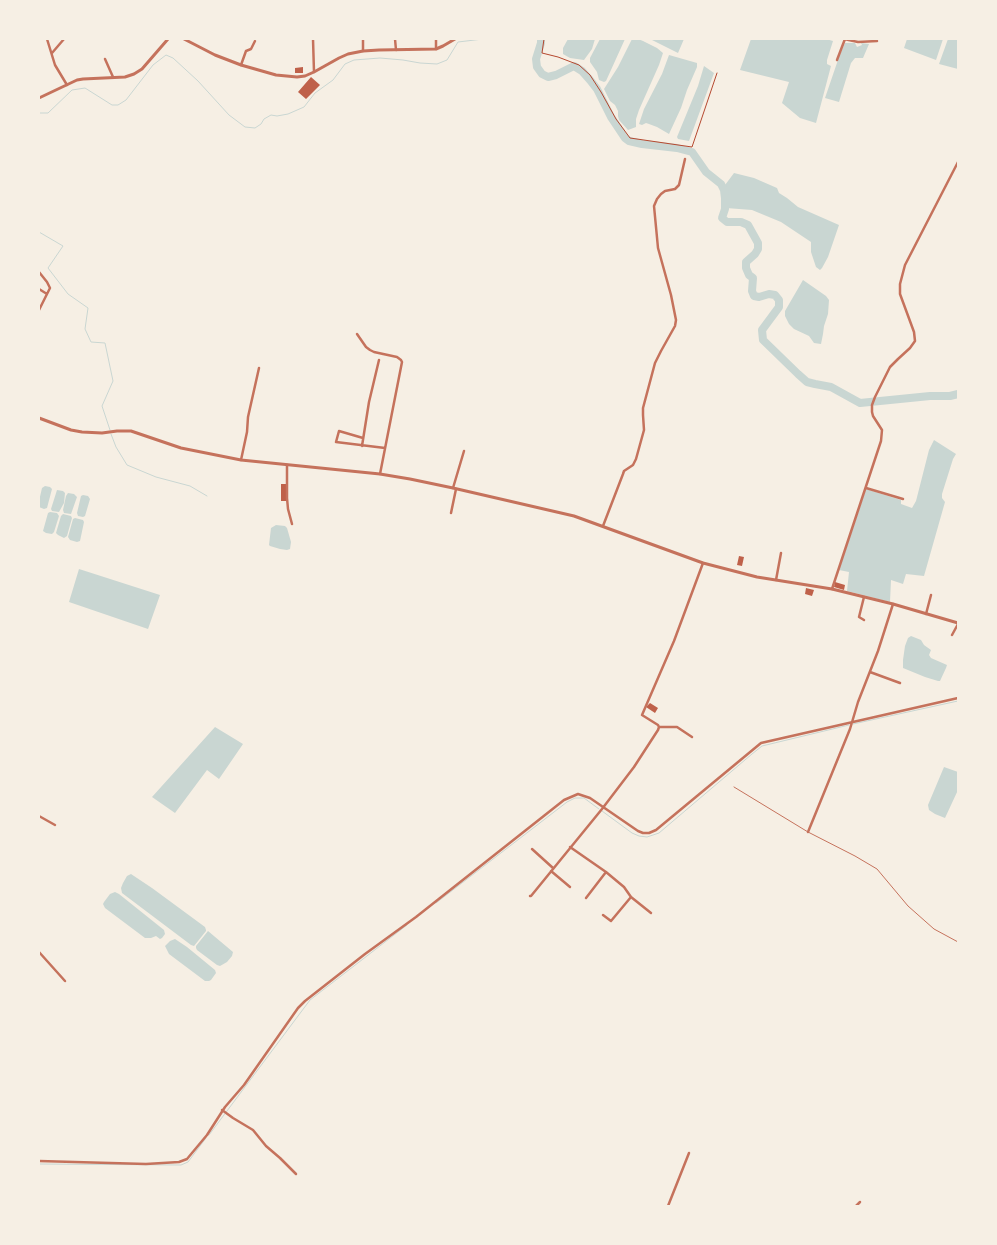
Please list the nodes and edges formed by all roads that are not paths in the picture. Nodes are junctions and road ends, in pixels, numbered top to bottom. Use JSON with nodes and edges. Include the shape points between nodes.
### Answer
{"nodes":[{"id":1,"x":47,"y":39,"type":"edge"},
{"id":2,"x":64,"y":39,"type":"edge"},
{"id":3,"x":168,"y":39,"type":"edge"},
{"id":4,"x":184,"y":39,"type":"edge"},
{"id":5,"x":313,"y":39,"type":"edge"},
{"id":6,"x":363,"y":39,"type":"edge"},
{"id":7,"x":396,"y":39,"type":"edge"},
{"id":8,"x":436,"y":39,"type":"edge"},
{"id":9,"x":455,"y":39,"type":"edge"},
{"id":10,"x":844,"y":39,"type":"edge"},
{"id":11,"x":255,"y":41,"type":"dead end"},
{"id":12,"x":877,"y":41,"type":"dead end"},
{"id":13,"x":436,"y":49,"type":"junction"},
{"id":14,"x":396,"y":50,"type":"junction"},
{"id":15,"x":363,"y":52,"type":"junction"},
{"id":16,"x":52,"y":53,"type":"junction"},
{"id":17,"x":105,"y":59,"type":"dead end"},
{"id":18,"x":837,"y":60,"type":"dead end"},
{"id":19,"x":242,"y":65,"type":"junction"},
{"id":20,"x":314,"y":72,"type":"junction"},
{"id":21,"x":113,"y":79,"type":"junction"},
{"id":22,"x":67,"y":85,"type":"junction"},
{"id":23,"x":39,"y":98,"type":"edge"},
{"id":24,"x":685,"y":159,"type":"dead end"},
{"id":25,"x":958,"y":162,"type":"edge"},
{"id":26,"x":39,"y":272,"type":"edge"},
{"id":27,"x":39,"y":289,"type":"edge"},
{"id":28,"x":47,"y":294,"type":"junction"},
{"id":29,"x":40,"y":305,"type":"edge"},
{"id":30,"x":39,"y":310,"type":"edge"},
{"id":31,"x":357,"y":334,"type":"dead end"},
{"id":32,"x":379,"y":360,"type":"dead end"},
{"id":33,"x":258,"y":368,"type":"dead end"},
{"id":34,"x":39,"y":418,"type":"edge"},
{"id":35,"x":363,"y":438,"type":"junction"},
{"id":36,"x":362,"y":446,"type":"junction"},
{"id":37,"x":385,"y":448,"type":"junction"},
{"id":38,"x":464,"y":451,"type":"dead end"},
{"id":39,"x":240,"y":460,"type":"junction"},
{"id":40,"x":287,"y":465,"type":"junction"},
{"id":41,"x":380,"y":474,"type":"junction"},
{"id":42,"x":865,"y":487,"type":"junction"},
{"id":43,"x":455,"y":488,"type":"junction"},
{"id":44,"x":903,"y":499,"type":"dead end"},
{"id":45,"x":451,"y":513,"type":"dead end"},
{"id":46,"x":292,"y":524,"type":"dead end"},
{"id":47,"x":603,"y":526,"type":"junction"},
{"id":48,"x":781,"y":553,"type":"dead end"},
{"id":49,"x":703,"y":563,"type":"junction"},
{"id":50,"x":776,"y":580,"type":"junction"},
{"id":51,"x":832,"y":589,"type":"junction"},
{"id":52,"x":931,"y":595,"type":"dead end"},
{"id":53,"x":864,"y":597,"type":"junction"},
{"id":54,"x":893,"y":604,"type":"junction"},
{"id":55,"x":926,"y":614,"type":"junction"},
{"id":56,"x":864,"y":620,"type":"dead end"},
{"id":57,"x":958,"y":624,"type":"edge"},
{"id":58,"x":952,"y":636,"type":"dead end"},
{"id":59,"x":870,"y":672,"type":"junction"},
{"id":60,"x":900,"y":683,"type":"dead end"},
{"id":61,"x":958,"y":698,"type":"edge"},
{"id":62,"x":852,"y":722,"type":"junction"},
{"id":63,"x":659,"y":727,"type":"junction"},
{"id":64,"x":692,"y":737,"type":"dead end"},
{"id":65,"x":734,"y":787,"type":"dead end"},
{"id":66,"x":603,"y":807,"type":"junction"},
{"id":67,"x":39,"y":816,"type":"edge"},
{"id":68,"x":56,"y":825,"type":"dead end"},
{"id":69,"x":808,"y":832,"type":"junction"},
{"id":70,"x":570,"y":847,"type":"junction"},
{"id":71,"x":532,"y":848,"type":"dead end"},
{"id":72,"x":552,"y":870,"type":"junction"},
{"id":73,"x":606,"y":872,"type":"junction"},
{"id":74,"x":570,"y":887,"type":"dead end"},
{"id":75,"x":530,"y":896,"type":"dead end"},
{"id":76,"x":631,"y":897,"type":"junction"},
{"id":77,"x":586,"y":898,"type":"dead end"},
{"id":78,"x":651,"y":913,"type":"dead end"},
{"id":79,"x":603,"y":915,"type":"dead end"},
{"id":80,"x":958,"y":942,"type":"edge"},
{"id":81,"x":39,"y":952,"type":"edge"},
{"id":82,"x":65,"y":981,"type":"dead end"},
{"id":83,"x":224,"y":1111,"type":"junction"},
{"id":84,"x":689,"y":1153,"type":"dead end"},
{"id":85,"x":39,"y":1161,"type":"edge"},
{"id":86,"x":296,"y":1174,"type":"dead end"},
{"id":87,"x":860,"y":1202,"type":"dead end"},
{"id":88,"x":668,"y":1206,"type":"edge"},
{"id":89,"x":856,"y":1206,"type":"edge"}],
"edges":[{"from":1,"to":16,"type":"street"},
{"from":2,"to":16,"type":"street"},
{"from":3,"to":21,"type":"street","via":[[142,69],[125,78]]},
{"from":4,"to":19,"type":"street"},
{"from":5,"to":20,"type":"street"},
{"from":6,"to":15,"type":"street"},
{"from":7,"to":14,"type":"street"},
{"from":8,"to":13,"type":"street"},
{"from":9,"to":13,"type":"street"},
{"from":10,"to":12,"type":"street"},
{"from":10,"to":18,"type":"street"},
{"from":11,"to":19,"type":"street","via":[[246,51]]},
{"from":13,"to":14,"type":"street"},
{"from":14,"to":15,"type":"street"},
{"from":15,"to":20,"type":"street","via":[[348,54]]},
{"from":16,"to":22,"type":"street"},
{"from":17,"to":21,"type":"street"},
{"from":19,"to":20,"type":"street","via":[[276,75],[297,77]]},
{"from":21,"to":22,"type":"street","via":[[83,79]]},
{"from":22,"to":23,"type":"street"},
{"from":24,"to":47,"type":"street","via":[[679,185],[661,194],[654,206],[658,248],[676,326],[655,364],[636,459],[624,471]]},
{"from":25,"to":42,"type":"street","via":[[905,265],[900,294],[914,332],[914,343],[890,367],[872,405],[883,434]]},
{"from":26,"to":28,"type":"street","via":[[49,286]]},
{"from":27,"to":28,"type":"street"},
{"from":28,"to":29,"type":"street"},
{"from":29,"to":30,"type":"street"},
{"from":31,"to":37,"type":"street","via":[[370,350],[402,360]]},
{"from":32,"to":35,"type":"street"},
{"from":33,"to":39,"type":"street"},
{"from":34,"to":39,"type":"street","via":[[71,430],[131,431],[181,448]]},
{"from":35,"to":36,"type":"street"},
{"from":35,"to":36,"type":"street","via":[[339,431],[336,442]]},
{"from":36,"to":37,"type":"street"},
{"from":37,"to":41,"type":"street"},
{"from":38,"to":43,"type":"street"},
{"from":39,"to":40,"type":"street"},
{"from":40,"to":41,"type":"street"},
{"from":40,"to":46,"type":"street","via":[[287,498]]},
{"from":41,"to":43,"type":"street"},
{"from":42,"to":44,"type":"street"},
{"from":42,"to":51,"type":"street"},
{"from":43,"to":45,"type":"street"},
{"from":43,"to":47,"type":"street"},
{"from":47,"to":49,"type":"street"},
{"from":48,"to":50,"type":"street"},
{"from":49,"to":50,"type":"street"},
{"from":49,"to":63,"type":"street","via":[[642,715]]},
{"from":50,"to":51,"type":"street"},
{"from":51,"to":53,"type":"street"},
{"from":52,"to":55,"type":"street"},
{"from":53,"to":54,"type":"street"},
{"from":53,"to":56,"type":"street","via":[[859,617]]},
{"from":54,"to":55,"type":"street"},
{"from":54,"to":59,"type":"street"},
{"from":55,"to":57,"type":"street"},
{"from":57,"to":58,"type":"street"},
{"from":59,"to":60,"type":"street"},
{"from":59,"to":62,"type":"street"},
{"from":61,"to":62,"type":"street"},
{"from":62,"to":66,"type":"street","via":[[761,743],[649,833],[638,831]]},
{"from":62,"to":69,"type":"street"},
{"from":63,"to":64,"type":"street","via":[[677,727]]},
{"from":63,"to":66,"type":"street"},
{"from":65,"to":69,"type":"lane"},
{"from":66,"to":70,"type":"street"},
{"from":66,"to":83,"type":"street","via":[[578,794],[564,800],[312,995],[298,1008]]},
{"from":67,"to":68,"type":"street"},
{"from":69,"to":80,"type":"lane","via":[[877,869],[908,906],[934,929]]},
{"from":70,"to":72,"type":"street"},
{"from":70,"to":73,"type":"street"},
{"from":71,"to":72,"type":"street"},
{"from":72,"to":74,"type":"street"},
{"from":72,"to":75,"type":"street"},
{"from":73,"to":76,"type":"street"},
{"from":73,"to":77,"type":"street"},
{"from":76,"to":78,"type":"street"},
{"from":76,"to":79,"type":"street","via":[[610,921]]},
{"from":81,"to":82,"type":"street"},
{"from":83,"to":85,"type":"street","via":[[183,1161],[146,1164]]},
{"from":83,"to":86,"type":"street","via":[[253,1130]]},
{"from":84,"to":88,"type":"street"},
{"from":87,"to":89,"type":"street"}]}
